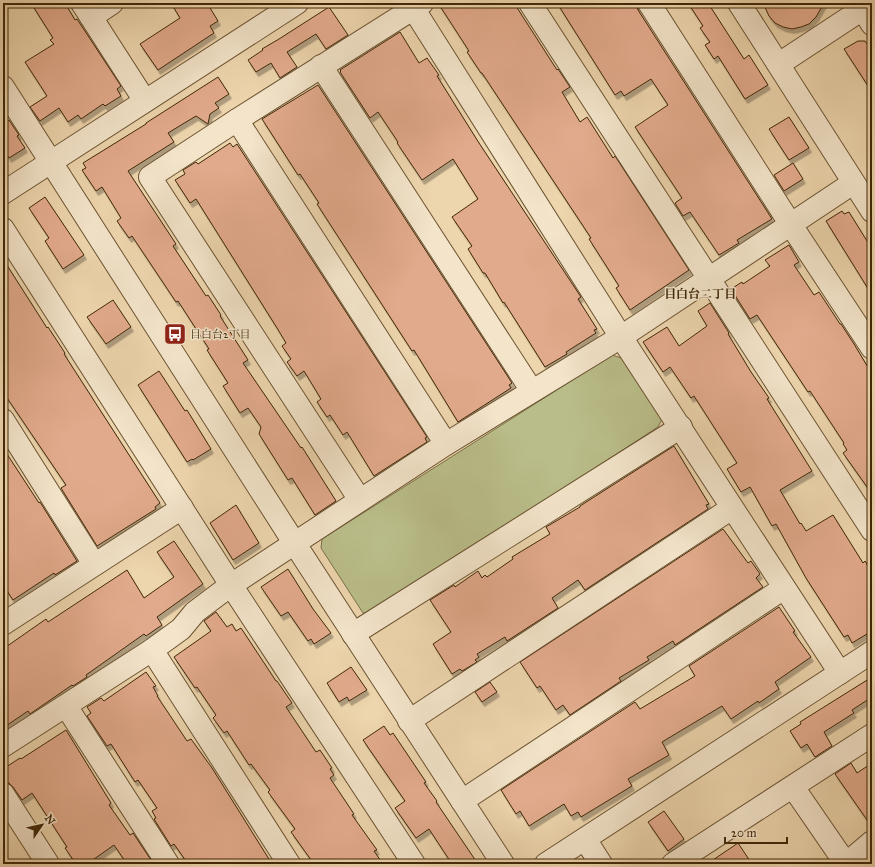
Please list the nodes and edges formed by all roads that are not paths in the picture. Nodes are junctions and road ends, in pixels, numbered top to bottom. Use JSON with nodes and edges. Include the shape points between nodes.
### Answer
{"nodes":[{"id":1,"x":112,"y":3,"type":"edge"},
{"id":2,"x":297,"y":3,"type":"edge"},
{"id":3,"x":530,"y":3,"type":"edge"},
{"id":4,"x":649,"y":3,"type":"edge"},
{"id":5,"x":740,"y":3,"type":"edge"},
{"id":6,"x":418,"y":6,"type":"edge"},
{"id":7,"x":86,"y":10,"type":"edge"},
{"id":8,"x":872,"y":24,"type":"edge"},
{"id":9,"x":779,"y":64,"type":"junction"},
{"id":10,"x":321,"y":66,"type":"junction"},
{"id":11,"x":3,"y":87,"type":"edge"},
{"id":12,"x":145,"y":101,"type":"junction"},
{"id":13,"x":237,"y":120,"type":"junction"},
{"id":14,"x":51,"y":162,"type":"junction"},
{"id":15,"x":854,"y":183,"type":"junction"},
{"id":16,"x":3,"y":193,"type":"edge"},
{"id":17,"x":872,"y":211,"type":"edge"},
{"id":18,"x":791,"y":224,"type":"junction"},
{"id":19,"x":3,"y":229,"type":"edge"},
{"id":20,"x":708,"y":279,"type":"junction"},
{"id":21,"x":621,"y":337,"type":"junction"},
{"id":22,"x":872,"y":348,"type":"edge"},
{"id":23,"x":532,"y":391,"type":"junction"},
{"id":24,"x":3,"y":420,"type":"edge"},
{"id":25,"x":681,"y":427,"type":"junction"},
{"id":26,"x":446,"y":444,"type":"junction"},
{"id":27,"x":360,"y":500,"type":"junction"},
{"id":28,"x":182,"y":508,"type":"junction"},
{"id":29,"x":732,"y":508,"type":"junction"},
{"id":30,"x":872,"y":530,"type":"edge"},
{"id":31,"x":295,"y":544,"type":"junction"},
{"id":32,"x":94,"y":564,"type":"junction"},
{"id":33,"x":231,"y":585,"type":"junction"},
{"id":34,"x":784,"y":588,"type":"junction"},
{"id":35,"x":5,"y":618,"type":"edge"},
{"id":36,"x":353,"y":634,"type":"junction"},
{"id":37,"x":152,"y":650,"type":"junction"},
{"id":38,"x":872,"y":652,"type":"edge"},
{"id":39,"x":840,"y":673,"type":"junction"},
{"id":40,"x":66,"y":706,"type":"junction"},
{"id":41,"x":409,"y":721,"type":"junction"},
{"id":42,"x":872,"y":735,"type":"edge"},
{"id":43,"x":3,"y":746,"type":"edge"},
{"id":44,"x":793,"y":787,"type":"junction"},
{"id":45,"x":3,"y":794,"type":"edge"},
{"id":46,"x":462,"y":801,"type":"junction"},
{"id":47,"x":585,"y":839,"type":"junction"},
{"id":48,"x":872,"y":842,"type":"edge"},
{"id":49,"x":48,"y":864,"type":"edge"},
{"id":50,"x":168,"y":864,"type":"edge"},
{"id":51,"x":289,"y":864,"type":"edge"},
{"id":52,"x":414,"y":864,"type":"edge"},
{"id":53,"x":503,"y":864,"type":"edge"},
{"id":54,"x":546,"y":864,"type":"edge"},
{"id":55,"x":602,"y":864,"type":"edge"},
{"id":56,"x":673,"y":864,"type":"edge"},
{"id":57,"x":846,"y":864,"type":"edge"}],
"edges":[{"from":1,"to":7,"type":"street"},
{"from":2,"to":12,"type":"street"},
{"from":3,"to":20,"type":"street"},
{"from":4,"to":18,"type":"street"},
{"from":5,"to":9,"type":"street"},
{"from":6,"to":10,"type":"street"},
{"from":6,"to":21,"type":"street"},
{"from":7,"to":12,"type":"street"},
{"from":8,"to":9,"type":"street","via":[[865,13],[858,12]]},
{"from":9,"to":15,"type":"street"},
{"from":10,"to":13,"type":"street"},
{"from":10,"to":23,"type":"street"},
{"from":11,"to":14,"type":"street"},
{"from":12,"to":14,"type":"street"},
{"from":13,"to":26,"type":"street"},
{"from":13,"to":27,"type":"street","via":[[150,177]]},
{"from":14,"to":16,"type":"street"},
{"from":14,"to":31,"type":"street"},
{"from":15,"to":17,"type":"street"},
{"from":15,"to":18,"type":"street"},
{"from":18,"to":20,"type":"street"},
{"from":18,"to":22,"type":"street"},
{"from":19,"to":28,"type":"street"},
{"from":20,"to":21,"type":"street"},
{"from":20,"to":30,"type":"street"},
{"from":21,"to":23,"type":"street"},
{"from":21,"to":25,"type":"street"},
{"from":23,"to":26,"type":"street"},
{"from":24,"to":32,"type":"street"},
{"from":25,"to":29,"type":"street"},
{"from":25,"to":36,"type":"street"},
{"from":26,"to":27,"type":"street"},
{"from":27,"to":31,"type":"street"},
{"from":28,"to":32,"type":"street"},
{"from":28,"to":33,"type":"street"},
{"from":29,"to":34,"type":"street"},
{"from":29,"to":41,"type":"street"},
{"from":31,"to":33,"type":"street"},
{"from":31,"to":36,"type":"street"},
{"from":32,"to":35,"type":"street"},
{"from":33,"to":37,"type":"street","via":[[195,612],[181,629]]},
{"from":33,"to":52,"type":"street"},
{"from":34,"to":39,"type":"street"},
{"from":34,"to":46,"type":"street"},
{"from":36,"to":41,"type":"street"},
{"from":37,"to":40,"type":"street"},
{"from":37,"to":51,"type":"street"},
{"from":38,"to":39,"type":"street"},
{"from":39,"to":47,"type":"street"},
{"from":40,"to":43,"type":"street"},
{"from":40,"to":50,"type":"street"},
{"from":41,"to":46,"type":"street"},
{"from":42,"to":44,"type":"street"},
{"from":44,"to":56,"type":"street"},
{"from":44,"to":57,"type":"street"},
{"from":45,"to":49,"type":"street"},
{"from":46,"to":53,"type":"street"},
{"from":47,"to":54,"type":"street"},
{"from":47,"to":55,"type":"street"},
{"from":48,"to":57,"type":"street"}]}
